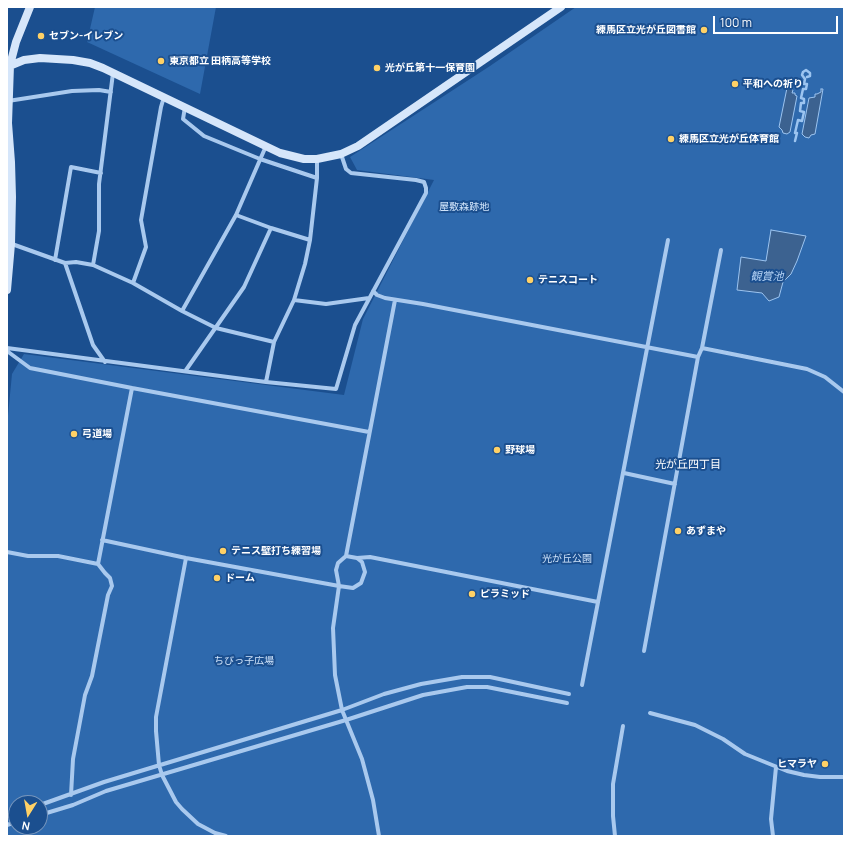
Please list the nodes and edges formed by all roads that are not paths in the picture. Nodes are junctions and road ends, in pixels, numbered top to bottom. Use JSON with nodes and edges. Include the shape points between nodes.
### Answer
{"nodes":[{"id":1,"x":30,"y":7,"type":"edge"},
{"id":2,"x":561,"y":7,"type":"edge"},
{"id":3,"x":8,"y":66,"type":"edge"},
{"id":4,"x":113,"y":73,"type":"junction"},
{"id":5,"x":111,"y":92,"type":"junction"},
{"id":6,"x":164,"y":97,"type":"junction"},
{"id":7,"x":8,"y":101,"type":"edge"},
{"id":8,"x":186,"y":107,"type":"junction"},
{"id":9,"x":266,"y":146,"type":"junction"},
{"id":10,"x":341,"y":154,"type":"junction"},
{"id":11,"x":260,"y":159,"type":"junction"},
{"id":12,"x":317,"y":159,"type":"junction"},
{"id":13,"x":100,"y":173,"type":"junction"},
{"id":14,"x":317,"y":178,"type":"junction"},
{"id":15,"x":236,"y":215,"type":"junction"},
{"id":16,"x":271,"y":228,"type":"junction"},
{"id":17,"x":310,"y":240,"type":"junction"},
{"id":18,"x":668,"y":240,"type":"dead end"},
{"id":19,"x":11,"y":244,"type":"junction"},
{"id":20,"x":721,"y":250,"type":"dead end"},
{"id":21,"x":55,"y":260,"type":"junction"},
{"id":22,"x":65,"y":263,"type":"junction"},
{"id":23,"x":93,"y":265,"type":"junction"},
{"id":24,"x":133,"y":283,"type":"junction"},
{"id":25,"x":7,"y":290,"type":"edge"},
{"id":26,"x":373,"y":291,"type":"junction"},
{"id":27,"x":369,"y":298,"type":"junction"},
{"id":28,"x":294,"y":300,"type":"junction"},
{"id":29,"x":395,"y":300,"type":"junction"},
{"id":30,"x":182,"y":311,"type":"junction"},
{"id":31,"x":216,"y":328,"type":"junction"},
{"id":32,"x":274,"y":342,"type":"junction"},
{"id":33,"x":7,"y":348,"type":"edge"},
{"id":34,"x":648,"y":348,"type":"junction"},
{"id":35,"x":702,"y":348,"type":"junction"},
{"id":36,"x":7,"y":351,"type":"edge"},
{"id":37,"x":698,"y":357,"type":"junction"},
{"id":38,"x":105,"y":362,"type":"junction"},
{"id":39,"x":186,"y":370,"type":"junction"},
{"id":40,"x":266,"y":382,"type":"junction"},
{"id":41,"x":132,"y":388,"type":"junction"},
{"id":42,"x":844,"y":392,"type":"edge"},
{"id":43,"x":369,"y":432,"type":"junction"},
{"id":44,"x":624,"y":473,"type":"junction"},
{"id":45,"x":675,"y":484,"type":"junction"},
{"id":46,"x":102,"y":540,"type":"junction"},
{"id":47,"x":7,"y":552,"type":"edge"},
{"id":48,"x":346,"y":556,"type":"junction"},
{"id":49,"x":186,"y":558,"type":"junction"},
{"id":50,"x":357,"y":558,"type":"junction"},
{"id":51,"x":98,"y":564,"type":"junction"},
{"id":52,"x":339,"y":586,"type":"junction"},
{"id":53,"x":598,"y":602,"type":"junction"},
{"id":54,"x":644,"y":651,"type":"dead end"},
{"id":55,"x":582,"y":685,"type":"dead end"},
{"id":56,"x":569,"y":694,"type":"dead end"},
{"id":57,"x":567,"y":703,"type":"dead end"},
{"id":58,"x":342,"y":710,"type":"junction"},
{"id":59,"x":650,"y":713,"type":"dead end"},
{"id":60,"x":346,"y":720,"type":"junction"},
{"id":61,"x":623,"y":726,"type":"dead end"},
{"id":62,"x":159,"y":765,"type":"junction"},
{"id":63,"x":776,"y":767,"type":"junction"},
{"id":64,"x":162,"y":775,"type":"junction"},
{"id":65,"x":844,"y":777,"type":"edge"},
{"id":66,"x":70,"y":795,"type":"junction"},
{"id":67,"x":48,"y":802,"type":"edge"},
{"id":68,"x":48,"y":813,"type":"edge"},
{"id":69,"x":226,"y":836,"type":"edge"},
{"id":70,"x":378,"y":836,"type":"edge"},
{"id":71,"x":615,"y":836,"type":"edge"},
{"id":72,"x":773,"y":836,"type":"edge"}],
"edges":[{"from":1,"to":3,"type":"street"},
{"from":2,"to":10,"type":"street","via":[[365,142]]},
{"from":3,"to":4,"type":"street","via":[[24,60],[56,58],[90,63]]},
{"from":3,"to":7,"type":"street"},
{"from":4,"to":5,"type":"street"},
{"from":4,"to":6,"type":"street"},
{"from":5,"to":7,"type":"street","via":[[72,91]]},
{"from":5,"to":13,"type":"street"},
{"from":6,"to":8,"type":"street"},
{"from":6,"to":24,"type":"street","via":[[141,220],[146,247]]},
{"from":7,"to":19,"type":"street"},
{"from":8,"to":9,"type":"street"},
{"from":8,"to":11,"type":"street","via":[[183,119],[204,136]]},
{"from":9,"to":11,"type":"street"},
{"from":9,"to":12,"type":"street","via":[[292,157]]},
{"from":10,"to":12,"type":"street"},
{"from":10,"to":26,"type":"street","via":[[346,169],[351,173],[416,180],[424,182],[426,188],[426,193]]},
{"from":11,"to":14,"type":"street"},
{"from":11,"to":15,"type":"street"},
{"from":12,"to":14,"type":"street"},
{"from":13,"to":21,"type":"street","via":[[71,168]]},
{"from":13,"to":23,"type":"street","via":[[99,231]]},
{"from":14,"to":17,"type":"street"},
{"from":15,"to":16,"type":"street"},
{"from":15,"to":30,"type":"street"},
{"from":16,"to":17,"type":"street"},
{"from":16,"to":31,"type":"street","via":[[244,287]]},
{"from":17,"to":28,"type":"street"},
{"from":18,"to":34,"type":"street"},
{"from":19,"to":21,"type":"street"},
{"from":19,"to":25,"type":"street"},
{"from":20,"to":35,"type":"street"},
{"from":21,"to":22,"type":"street"},
{"from":22,"to":23,"type":"street"},
{"from":22,"to":38,"type":"street","via":[[93,345]]},
{"from":23,"to":24,"type":"street"},
{"from":24,"to":30,"type":"street"},
{"from":26,"to":27,"type":"street"},
{"from":26,"to":29,"type":"street","via":[[377,295]]},
{"from":27,"to":28,"type":"street","via":[[326,304]]},
{"from":27,"to":40,"type":"street","via":[[355,325],[336,389]]},
{"from":28,"to":32,"type":"street"},
{"from":29,"to":34,"type":"street"},
{"from":29,"to":43,"type":"street"},
{"from":30,"to":31,"type":"street"},
{"from":31,"to":32,"type":"street"},
{"from":31,"to":39,"type":"street"},
{"from":32,"to":40,"type":"street"},
{"from":33,"to":38,"type":"street"},
{"from":34,"to":37,"type":"street"},
{"from":34,"to":44,"type":"street"},
{"from":35,"to":37,"type":"street"},
{"from":35,"to":42,"type":"street","via":[[807,369],[825,376]]},
{"from":36,"to":41,"type":"street","via":[[30,368]]},
{"from":37,"to":45,"type":"street"},
{"from":38,"to":39,"type":"street"},
{"from":39,"to":40,"type":"street"},
{"from":41,"to":43,"type":"street"},
{"from":41,"to":46,"type":"street"},
{"from":43,"to":48,"type":"street"},
{"from":44,"to":45,"type":"street"},
{"from":44,"to":53,"type":"street"},
{"from":45,"to":54,"type":"street"},
{"from":46,"to":49,"type":"street"},
{"from":46,"to":51,"type":"street"},
{"from":47,"to":51,"type":"street","via":[[28,556],[58,556]]},
{"from":48,"to":50,"type":"street"},
{"from":48,"to":52,"type":"street","via":[[338,563],[336,570]]},
{"from":49,"to":52,"type":"street"},
{"from":49,"to":62,"type":"street","via":[[156,717]]},
{"from":50,"to":52,"type":"street","via":[[362,562],[365,572],[361,583],[353,588]]},
{"from":50,"to":53,"type":"street","via":[[370,557]]},
{"from":51,"to":66,"type":"street","via":[[110,578],[112,586],[92,676],[85,695],[73,760]]},
{"from":52,"to":58,"type":"street","via":[[333,628],[335,675]]},
{"from":53,"to":55,"type":"street"},
{"from":56,"to":58,"type":"street","via":[[490,677],[462,677],[384,694]]},
{"from":57,"to":60,"type":"street","via":[[487,687],[467,688],[422,695]]},
{"from":58,"to":60,"type":"street"},
{"from":58,"to":62,"type":"street"},
{"from":59,"to":63,"type":"street","via":[[695,725],[745,754]]},
{"from":60,"to":64,"type":"street"},
{"from":60,"to":70,"type":"street","via":[[364,766],[373,800]]},
{"from":61,"to":71,"type":"street","via":[[613,784]]},
{"from":62,"to":64,"type":"street"},
{"from":62,"to":66,"type":"street"},
{"from":63,"to":65,"type":"street","via":[[804,776]]},
{"from":63,"to":72,"type":"street","via":[[771,820]]},
{"from":64,"to":68,"type":"street","via":[[106,791]]},
{"from":64,"to":69,"type":"street","via":[[182,809],[198,824]]},
{"from":66,"to":67,"type":"street"}]}
